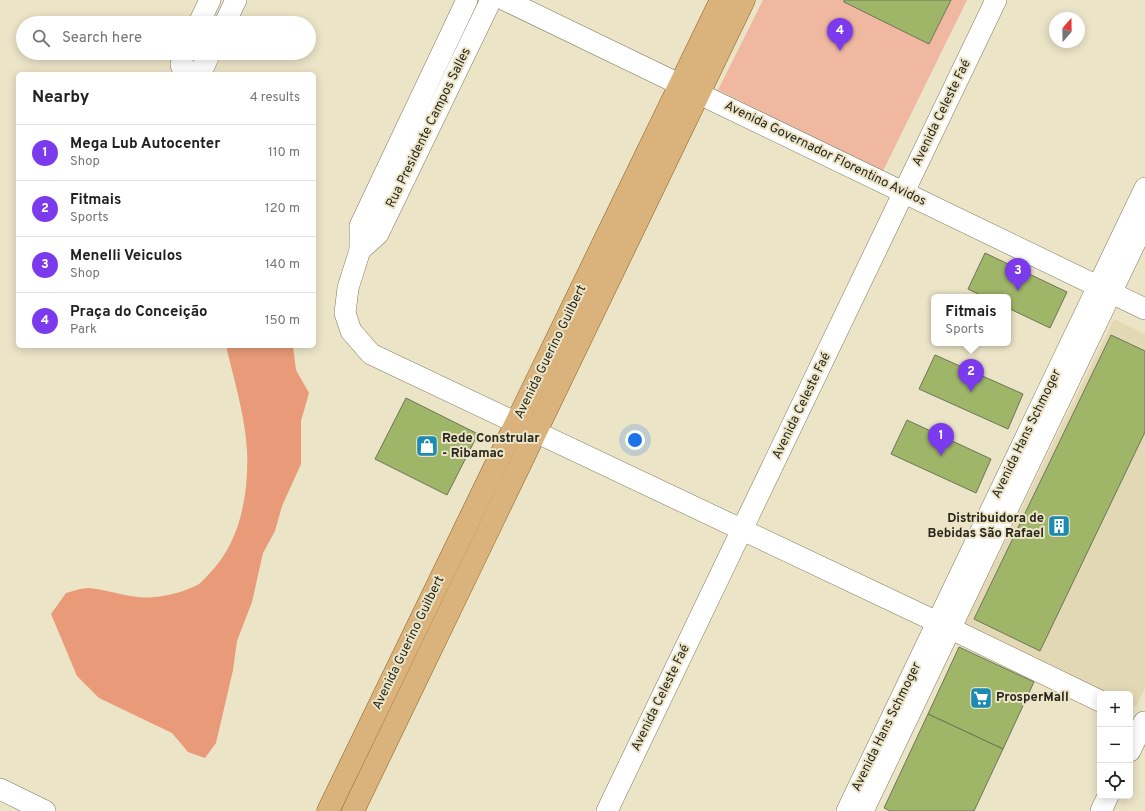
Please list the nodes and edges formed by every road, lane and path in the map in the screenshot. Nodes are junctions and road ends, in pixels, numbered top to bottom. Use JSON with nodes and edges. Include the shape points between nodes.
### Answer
{"nodes":[{"id":1,"x":210,"y":0,"type":"edge"},
{"id":2,"x":236,"y":0,"type":"edge"},
{"id":3,"x":467,"y":0,"type":"edge"},
{"id":4,"x":491,"y":0,"type":"edge"},
{"id":5,"x":505,"y":0,"type":"edge"},
{"id":6,"x":721,"y":0,"type":"edge"},
{"id":7,"x":744,"y":0,"type":"edge"},
{"id":8,"x":996,"y":0,"type":"edge"},
{"id":9,"x":202,"y":16,"type":"edge"},
{"id":10,"x":228,"y":16,"type":"edge"},
{"id":11,"x":182,"y":60,"type":"edge"},
{"id":12,"x":207,"y":60,"type":"edge"},
{"id":13,"x":184,"y":72,"type":"edge"},
{"id":14,"x":196,"y":72,"type":"edge"},
{"id":15,"x":689,"y":89,"type":"junction"},
{"id":16,"x":1145,"y":188,"type":"edge"},
{"id":17,"x":904,"y":192,"type":"junction"},
{"id":18,"x":1145,"y":222,"type":"edge"},
{"id":19,"x":360,"y":250,"type":"junction"},
{"id":20,"x":1104,"y":290,"type":"junction"},
{"id":21,"x":1145,"y":309,"type":"edge"},
{"id":22,"x":516,"y":422,"type":"junction"},
{"id":23,"x":536,"y":432,"type":"junction"},
{"id":24,"x":742,"y":530,"type":"junction"},
{"id":25,"x":944,"y":625,"type":"junction"},
{"id":26,"x":1097,"y":700,"type":"edge"},
{"id":27,"x":1140,"y":720,"type":"edge"},
{"id":28,"x":1133,"y":742,"type":"edge"},
{"id":29,"x":0,"y":789,"type":"edge"},
{"id":30,"x":1107,"y":799,"type":"edge"},
{"id":31,"x":45,"y":811,"type":"edge"},
{"id":32,"x":328,"y":811,"type":"edge"},
{"id":33,"x":353,"y":811,"type":"edge"},
{"id":34,"x":607,"y":811,"type":"edge"},
{"id":35,"x":847,"y":811,"type":"edge"},
{"id":36,"x":863,"y":811,"type":"edge"},
{"id":37,"x":1101,"y":811,"type":"edge"}],
"edges":[{"from":1,"to":9,"type":"street"},
{"from":2,"to":10,"type":"street"},
{"from":3,"to":19,"type":"street","name":"Rua Presidente Campos Salles","via":[[360,226]]},
{"from":4,"to":19,"type":"street","name":"Rua Presidente Campos Salles","via":[[378,234]]},
{"from":5,"to":15,"type":"street","name":"Avenida Governador Florentino Avidos"},
{"from":6,"to":15,"type":"main road","name":"Avenida Guerino Guilbert"},
{"from":7,"to":15,"type":"main road","name":"Avenida Guerino Guilbert"},
{"from":8,"to":17,"type":"street","name":"Avenida Celeste Faé"},
{"from":11,"to":13,"type":"street","via":[[181,65]]},
{"from":12,"to":14,"type":"street"},
{"from":15,"to":17,"type":"street","name":"Avenida Governador Florentino Avidos"},
{"from":15,"to":22,"type":"main road","name":"Avenida Guerino Guilbert"},
{"from":15,"to":23,"type":"main road","name":"Avenida Guerino Guilbert"},
{"from":16,"to":20,"type":"street","name":"Avenida Hans Schmoger"},
{"from":17,"to":20,"type":"street","name":"Avenida Governador Florentino Avidos"},
{"from":17,"to":24,"type":"street","name":"Avenida Celeste Faé"},
{"from":18,"to":20,"type":"street","name":"Avenida Hans Schmoger"},
{"from":19,"to":22,"type":"street","name":"Rua Presidente Campos Salles","via":[[348,288],[345,313],[351,331],[371,354]]},
{"from":20,"to":21,"type":"street","name":"Avenida Governador Florentino Avidos"},
{"from":20,"to":25,"type":"street","name":"Avenida Hans Schmoger"},
{"from":22,"to":23,"type":"street"},
{"from":22,"to":32,"type":"main road","name":"Avenida Guerino Guilbert"},
{"from":23,"to":24,"type":"street"},
{"from":23,"to":33,"type":"main road","name":"Avenida Guerino Guilbert"},
{"from":24,"to":25,"type":"street"},
{"from":24,"to":34,"type":"street","name":"Avenida Celeste Faé"},
{"from":25,"to":26,"type":"street"},
{"from":25,"to":35,"type":"street","name":"Avenida Hans Schmoger"},
{"from":25,"to":36,"type":"street","name":"Avenida Hans Schmoger"},
{"from":27,"to":28,"type":"street"},
{"from":29,"to":31,"type":"street"},
{"from":30,"to":37,"type":"street"}]}
